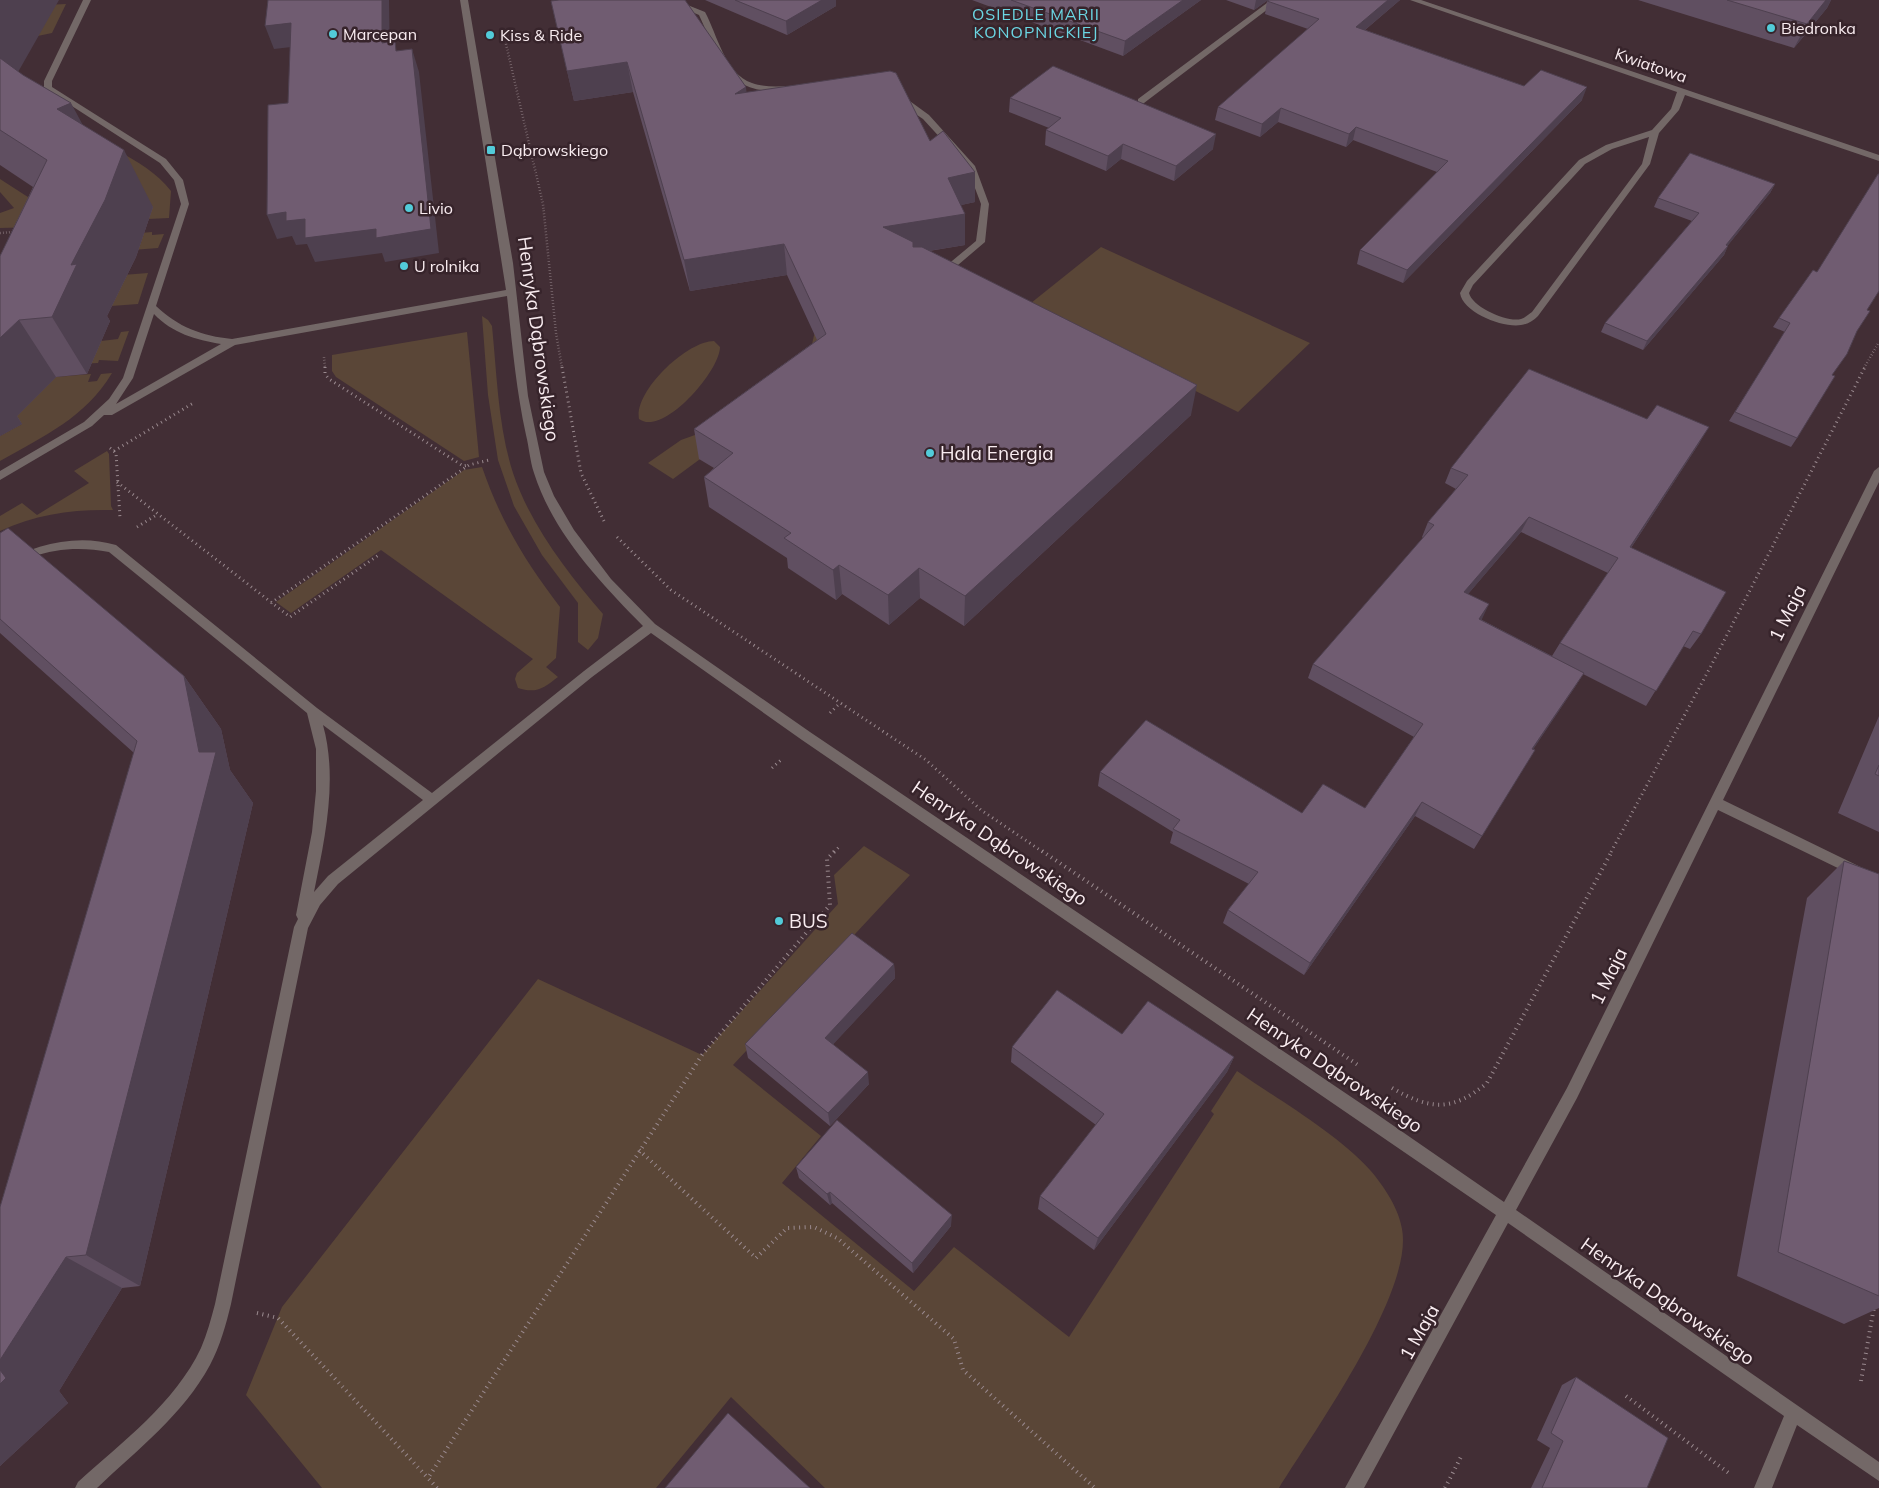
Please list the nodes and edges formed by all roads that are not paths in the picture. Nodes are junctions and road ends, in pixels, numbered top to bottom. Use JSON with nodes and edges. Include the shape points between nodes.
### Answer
{"nodes":[{"id":1,"x":87,"y":0,"type":"edge"},
{"id":2,"x":464,"y":0,"type":"edge"},
{"id":3,"x":668,"y":0,"type":"edge"},
{"id":4,"x":1276,"y":0,"type":"edge"},
{"id":5,"x":1414,"y":0,"type":"edge"},
{"id":6,"x":807,"y":88,"type":"edge"},
{"id":7,"x":1682,"y":91,"type":"junction"},
{"id":8,"x":889,"y":96,"type":"edge"},
{"id":9,"x":1141,"y":102,"type":"edge"},
{"id":10,"x":1656,"y":132,"type":"junction"},
{"id":11,"x":1879,"y":158,"type":"edge"},
{"id":12,"x":927,"y":271,"type":"edge"},
{"id":13,"x":510,"y":292,"type":"junction"},
{"id":14,"x":152,"y":307,"type":"junction"},
{"id":15,"x":232,"y":342,"type":"junction"},
{"id":16,"x":88,"y":424,"type":"junction"},
{"id":17,"x":1879,"y":471,"type":"edge"},
{"id":18,"x":0,"y":476,"type":"edge"},
{"id":19,"x":0,"y":568,"type":"edge"},
{"id":20,"x":651,"y":627,"type":"junction"},
{"id":21,"x":313,"y":711,"type":"junction"},
{"id":22,"x":432,"y":800,"type":"junction"},
{"id":23,"x":1717,"y":803,"type":"junction"},
{"id":24,"x":1879,"y":882,"type":"edge"},
{"id":25,"x":301,"y":927,"type":"junction"},
{"id":26,"x":1508,"y":1213,"type":"junction"},
{"id":27,"x":1794,"y":1413,"type":"junction"},
{"id":28,"x":1879,"y":1472,"type":"edge"},
{"id":29,"x":84,"y":1488,"type":"edge"},
{"id":30,"x":1354,"y":1488,"type":"edge"},
{"id":31,"x":1764,"y":1488,"type":"edge"}],
"edges":[{"from":1,"to":14,"type":"street","via":[[48,81],[48,88],[163,161],[176,173],[185,190],[182,213]]},
{"from":2,"to":13,"type":"street","name":"Henryka Dąbrowskiego","via":[[491,150]]},
{"from":3,"to":6,"type":"street","via":[[702,14],[734,76],[744,84]]},
{"from":4,"to":9,"type":"street"},
{"from":5,"to":7,"type":"street","name":"Kwiatowa"},
{"from":7,"to":10,"type":"street","via":[[1675,110]]},
{"from":7,"to":11,"type":"street","name":"Kwiatowa"},
{"from":8,"to":12,"type":"street","via":[[904,101],[926,117],[971,166],[985,204],[980,242],[955,263]]},
{"from":10,"to":10,"type":"street","via":[[1609,147],[1582,162],[1470,283],[1465,297],[1472,305],[1509,321],[1521,322],[1535,314],[1646,164]]},
{"from":13,"to":15,"type":"street"},
{"from":13,"to":20,"type":"street","name":"Henryka Dąbrowskiego","via":[[522,396],[539,472],[549,496],[570,533],[607,582]]},
{"from":14,"to":15,"type":"street","via":[[164,320],[193,335]]},
{"from":14,"to":16,"type":"street","via":[[128,378],[113,401]]},
{"from":15,"to":16,"type":"street"},
{"from":16,"to":18,"type":"street"},
{"from":17,"to":23,"type":"street","name":"1 Maja"},
{"from":19,"to":21,"type":"street","via":[[22,555],[57,546],[89,543],[112,548]]},
{"from":20,"to":22,"type":"street"},
{"from":20,"to":26,"type":"street","name":"Henryka Dąbrowskiego"},
{"from":21,"to":22,"type":"street"},
{"from":21,"to":25,"type":"street","via":[[322,747],[324,784],[316,854]]},
{"from":22,"to":25,"type":"street","via":[[333,880],[315,901]]},
{"from":23,"to":24,"type":"street"},
{"from":23,"to":26,"type":"street","name":"1 Maja","via":[[1572,1093]]},
{"from":25,"to":29,"type":"street","via":[[223,1304],[204,1359],[184,1390],[158,1418]]},
{"from":26,"to":27,"type":"street","name":"Henryka Dąbrowskiego"},
{"from":26,"to":30,"type":"street","name":"1 Maja"},
{"from":27,"to":28,"type":"street","name":"Henryka Dąbrowskiego"},
{"from":27,"to":31,"type":"street"}]}
